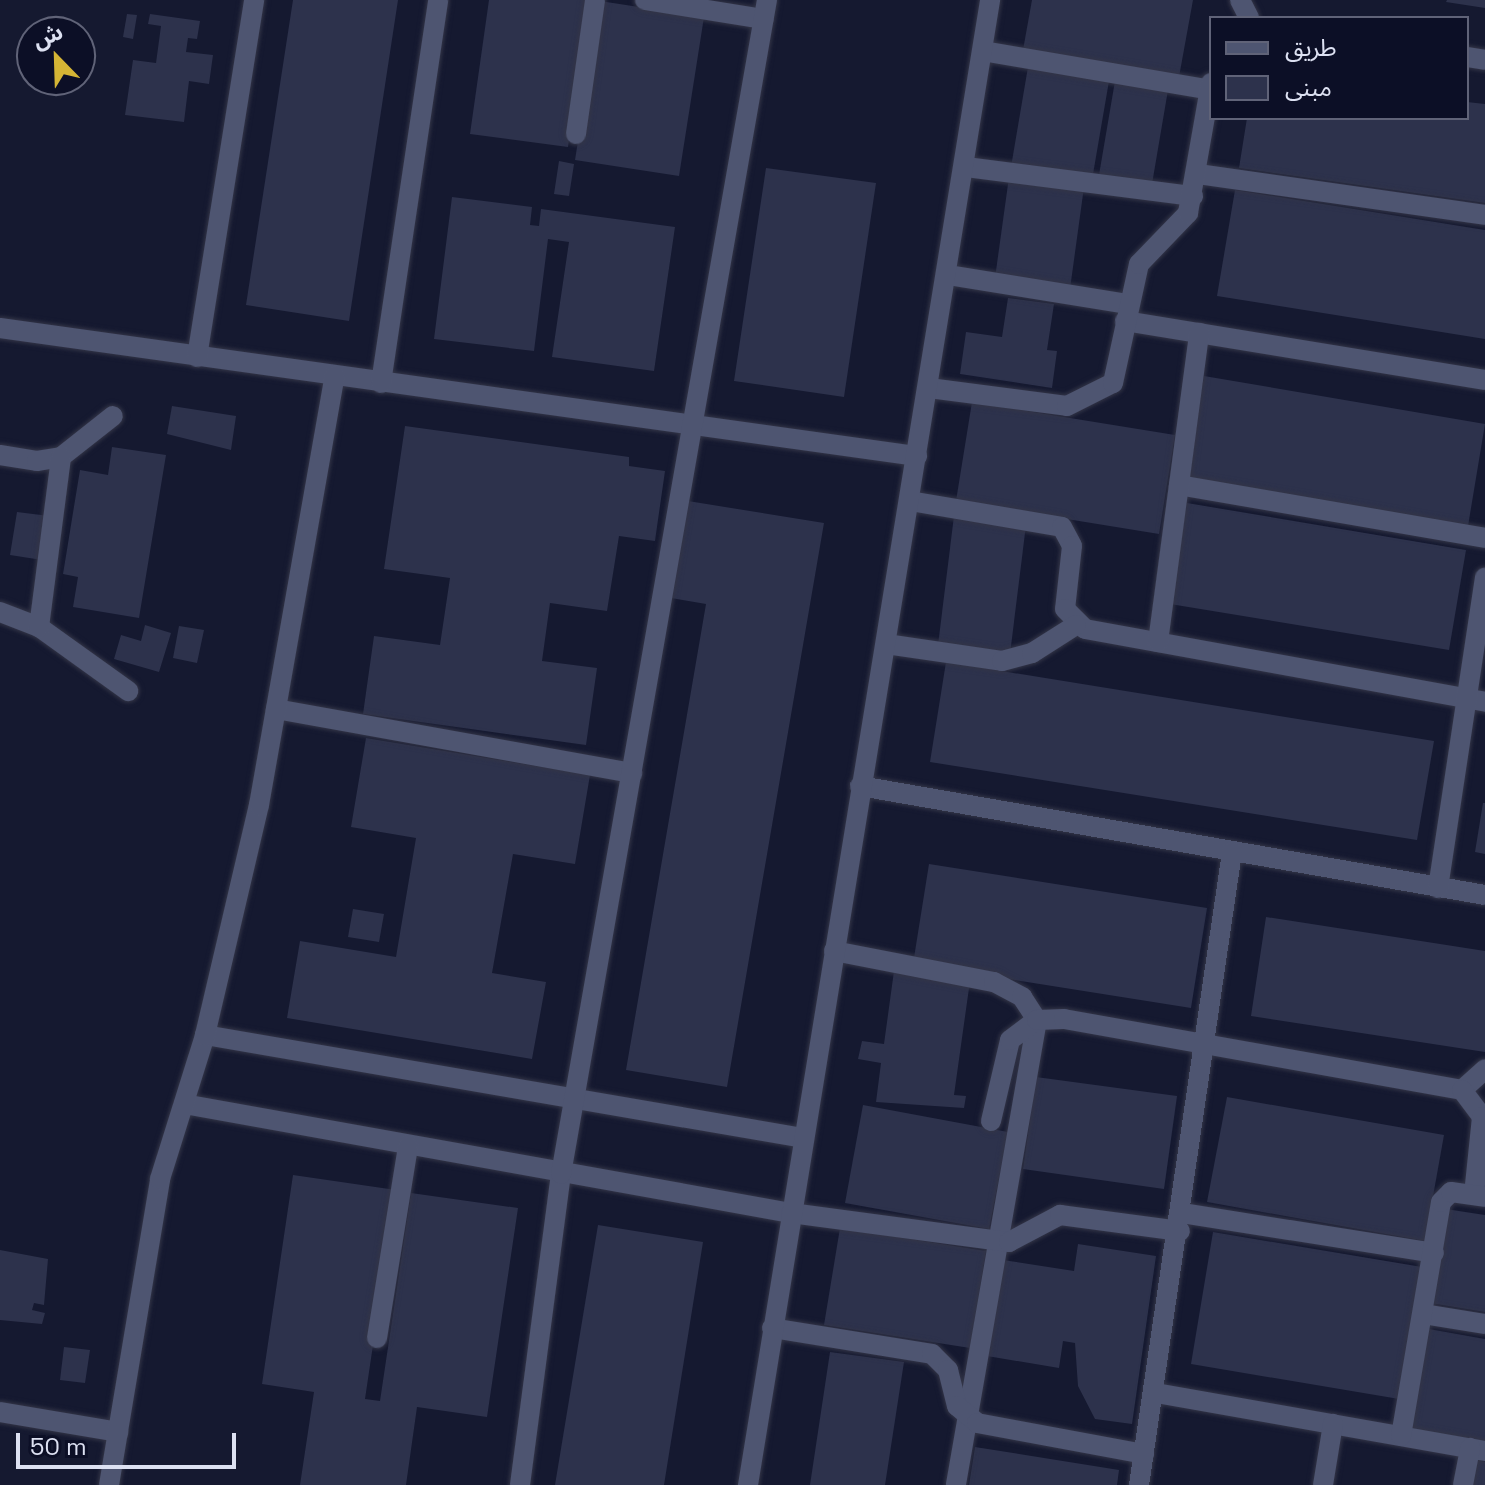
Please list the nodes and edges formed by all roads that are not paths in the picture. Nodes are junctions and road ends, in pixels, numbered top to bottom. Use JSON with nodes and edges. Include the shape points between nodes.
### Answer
{"nodes":[{"id":1,"x":254,"y":0,"type":"edge"},
{"id":2,"x":438,"y":0,"type":"edge"},
{"id":3,"x":595,"y":0,"type":"edge"},
{"id":4,"x":645,"y":0,"type":"edge"},
{"id":5,"x":990,"y":0,"type":"edge"},
{"id":6,"x":765,"y":10,"type":"edge"},
{"id":7,"x":983,"y":51,"type":"junction"},
{"id":8,"x":1209,"y":90,"type":"edge"},
{"id":9,"x":1209,"y":97,"type":"edge"},
{"id":10,"x":576,"y":134,"type":"dead end"},
{"id":11,"x":966,"y":167,"type":"junction"},
{"id":12,"x":1198,"y":174,"type":"junction"},
{"id":13,"x":1193,"y":196,"type":"junction"},
{"id":14,"x":1485,"y":215,"type":"edge"},
{"id":15,"x":948,"y":275,"type":"junction"},
{"id":16,"x":1126,"y":312,"type":"junction"},
{"id":17,"x":0,"y":328,"type":"edge"},
{"id":18,"x":1199,"y":333,"type":"junction"},
{"id":19,"x":197,"y":357,"type":"junction"},
{"id":20,"x":335,"y":376,"type":"junction"},
{"id":21,"x":1485,"y":380,"type":"edge"},
{"id":22,"x":381,"y":383,"type":"junction"},
{"id":23,"x":929,"y":388,"type":"junction"},
{"id":24,"x":113,"y":416,"type":"dead end"},
{"id":25,"x":693,"y":426,"type":"junction"},
{"id":26,"x":0,"y":455,"type":"edge"},
{"id":27,"x":917,"y":456,"type":"junction"},
{"id":28,"x":61,"y":457,"type":"junction"},
{"id":29,"x":1179,"y":485,"type":"junction"},
{"id":30,"x":910,"y":501,"type":"junction"},
{"id":31,"x":1485,"y":538,"type":"edge"},
{"id":32,"x":1485,"y":578,"type":"edge"},
{"id":33,"x":0,"y":612,"type":"edge"},
{"id":34,"x":1076,"y":625,"type":"junction"},
{"id":35,"x":39,"y":627,"type":"junction"},
{"id":36,"x":1158,"y":642,"type":"junction"},
{"id":37,"x":886,"y":644,"type":"junction"},
{"id":38,"x":128,"y":691,"type":"dead end"},
{"id":39,"x":1476,"y":700,"type":"edge"},
{"id":40,"x":276,"y":709,"type":"junction"},
{"id":41,"x":632,"y":773,"type":"junction"},
{"id":42,"x":860,"y":786,"type":"junction"},
{"id":43,"x":1232,"y":852,"type":"junction"},
{"id":44,"x":1438,"y":888,"type":"junction"},
{"id":45,"x":1485,"y":895,"type":"edge"},
{"id":46,"x":834,"y":951,"type":"junction"},
{"id":47,"x":1037,"y":1020,"type":"junction"},
{"id":48,"x":205,"y":1035,"type":"junction"},
{"id":49,"x":1207,"y":1043,"type":"junction"},
{"id":50,"x":1485,"y":1069,"type":"edge"},
{"id":51,"x":1462,"y":1090,"type":"junction"},
{"id":52,"x":575,"y":1100,"type":"junction"},
{"id":53,"x":184,"y":1104,"type":"junction"},
{"id":54,"x":991,"y":1121,"type":"dead end"},
{"id":55,"x":803,"y":1138,"type":"junction"},
{"id":56,"x":408,"y":1146,"type":"junction"},
{"id":57,"x":561,"y":1174,"type":"junction"},
{"id":58,"x":1480,"y":1186,"type":"edge"},
{"id":59,"x":791,"y":1213,"type":"junction"},
{"id":60,"x":1181,"y":1222,"type":"junction"},
{"id":61,"x":998,"y":1241,"type":"junction"},
{"id":62,"x":1434,"y":1253,"type":"junction"},
{"id":63,"x":1423,"y":1314,"type":"junction"},
{"id":64,"x":1485,"y":1324,"type":"edge"},
{"id":65,"x":772,"y":1328,"type":"junction"},
{"id":66,"x":377,"y":1338,"type":"dead end"},
{"id":67,"x":1156,"y":1393,"type":"junction"},
{"id":68,"x":0,"y":1412,"type":"edge"},
{"id":69,"x":966,"y":1416,"type":"junction"},
{"id":70,"x":1333,"y":1424,"type":"junction"},
{"id":71,"x":118,"y":1432,"type":"junction"},
{"id":72,"x":1401,"y":1436,"type":"junction"},
{"id":73,"x":1477,"y":1449,"type":"edge"},
{"id":74,"x":1144,"y":1454,"type":"junction"},
{"id":75,"x":109,"y":1485,"type":"edge"},
{"id":76,"x":520,"y":1485,"type":"edge"},
{"id":77,"x":748,"y":1485,"type":"edge"},
{"id":78,"x":956,"y":1485,"type":"edge"},
{"id":79,"x":1139,"y":1485,"type":"edge"},
{"id":80,"x":1323,"y":1485,"type":"edge"},
{"id":81,"x":1463,"y":1485,"type":"edge"}],
"edges":[{"from":1,"to":19,"type":"street"},
{"from":2,"to":22,"type":"street"},
{"from":3,"to":10,"type":"street"},
{"from":4,"to":6,"type":"street"},
{"from":5,"to":7,"type":"street"},
{"from":6,"to":25,"type":"street"},
{"from":7,"to":8,"type":"street"},
{"from":7,"to":11,"type":"street"},
{"from":9,"to":12,"type":"street"},
{"from":11,"to":13,"type":"street"},
{"from":11,"to":15,"type":"street"},
{"from":12,"to":13,"type":"street"},
{"from":12,"to":14,"type":"street"},
{"from":13,"to":16,"type":"street","via":[[1188,213],[1139,264]]},
{"from":15,"to":16,"type":"street"},
{"from":15,"to":23,"type":"street"},
{"from":16,"to":18,"type":"street"},
{"from":16,"to":23,"type":"street","via":[[1113,383],[1067,406]]},
{"from":17,"to":19,"type":"street"},
{"from":18,"to":21,"type":"street"},
{"from":18,"to":29,"type":"street"},
{"from":19,"to":20,"type":"street"},
{"from":20,"to":22,"type":"street"},
{"from":20,"to":40,"type":"street"},
{"from":22,"to":25,"type":"street"},
{"from":23,"to":27,"type":"street"},
{"from":24,"to":28,"type":"street"},
{"from":25,"to":27,"type":"street"},
{"from":25,"to":41,"type":"street"},
{"from":26,"to":28,"type":"street","via":[[37,461]]},
{"from":27,"to":30,"type":"street"},
{"from":28,"to":35,"type":"street"},
{"from":29,"to":31,"type":"street"},
{"from":29,"to":36,"type":"street"},
{"from":30,"to":34,"type":"street","via":[[1052,522],[1069,535],[1072,546],[1065,609]]},
{"from":30,"to":37,"type":"street"},
{"from":32,"to":39,"type":"street"},
{"from":33,"to":35,"type":"street"},
{"from":34,"to":36,"type":"street"},
{"from":34,"to":37,"type":"street","via":[[1032,653],[1002,661]]},
{"from":35,"to":38,"type":"street"},
{"from":36,"to":39,"type":"street"},
{"from":37,"to":42,"type":"street"},
{"from":39,"to":44,"type":"street"},
{"from":40,"to":41,"type":"street"},
{"from":40,"to":48,"type":"street"},
{"from":41,"to":52,"type":"street"},
{"from":42,"to":43,"type":"street"},
{"from":42,"to":46,"type":"street"},
{"from":43,"to":44,"type":"street"},
{"from":43,"to":49,"type":"street"},
{"from":44,"to":45,"type":"street"},
{"from":46,"to":47,"type":"street","via":[[994,982],[1022,997]]},
{"from":46,"to":55,"type":"street"},
{"from":47,"to":49,"type":"street"},
{"from":47,"to":54,"type":"street","via":[[1010,1040],[1002,1055]]},
{"from":47,"to":61,"type":"street"},
{"from":48,"to":52,"type":"street"},
{"from":48,"to":53,"type":"street"},
{"from":49,"to":51,"type":"street"},
{"from":49,"to":60,"type":"street"},
{"from":50,"to":51,"type":"street"},
{"from":51,"to":58,"type":"street","via":[[1482,1117]]},
{"from":52,"to":55,"type":"street"},
{"from":52,"to":57,"type":"street"},
{"from":53,"to":56,"type":"street"},
{"from":53,"to":71,"type":"street","via":[[160,1179]]},
{"from":55,"to":59,"type":"street"},
{"from":56,"to":57,"type":"street"},
{"from":56,"to":66,"type":"street"},
{"from":57,"to":59,"type":"street"},
{"from":57,"to":76,"type":"street"},
{"from":58,"to":62,"type":"street","via":[[1451,1192],[1441,1202]]},
{"from":59,"to":61,"type":"street"},
{"from":59,"to":65,"type":"street"},
{"from":60,"to":61,"type":"street","via":[[1060,1215],[1019,1240]]},
{"from":60,"to":62,"type":"street"},
{"from":60,"to":67,"type":"street"},
{"from":61,"to":69,"type":"street"},
{"from":62,"to":63,"type":"street"},
{"from":63,"to":64,"type":"street"},
{"from":63,"to":72,"type":"street"},
{"from":65,"to":69,"type":"street","via":[[932,1354],[948,1370]]},
{"from":65,"to":77,"type":"street"},
{"from":67,"to":70,"type":"street"},
{"from":67,"to":74,"type":"street"},
{"from":68,"to":71,"type":"street"},
{"from":69,"to":74,"type":"street"},
{"from":69,"to":78,"type":"street"},
{"from":70,"to":72,"type":"street"},
{"from":70,"to":80,"type":"street"},
{"from":71,"to":75,"type":"street"},
{"from":72,"to":73,"type":"street"},
{"from":73,"to":81,"type":"street"},
{"from":74,"to":79,"type":"street"}]}
